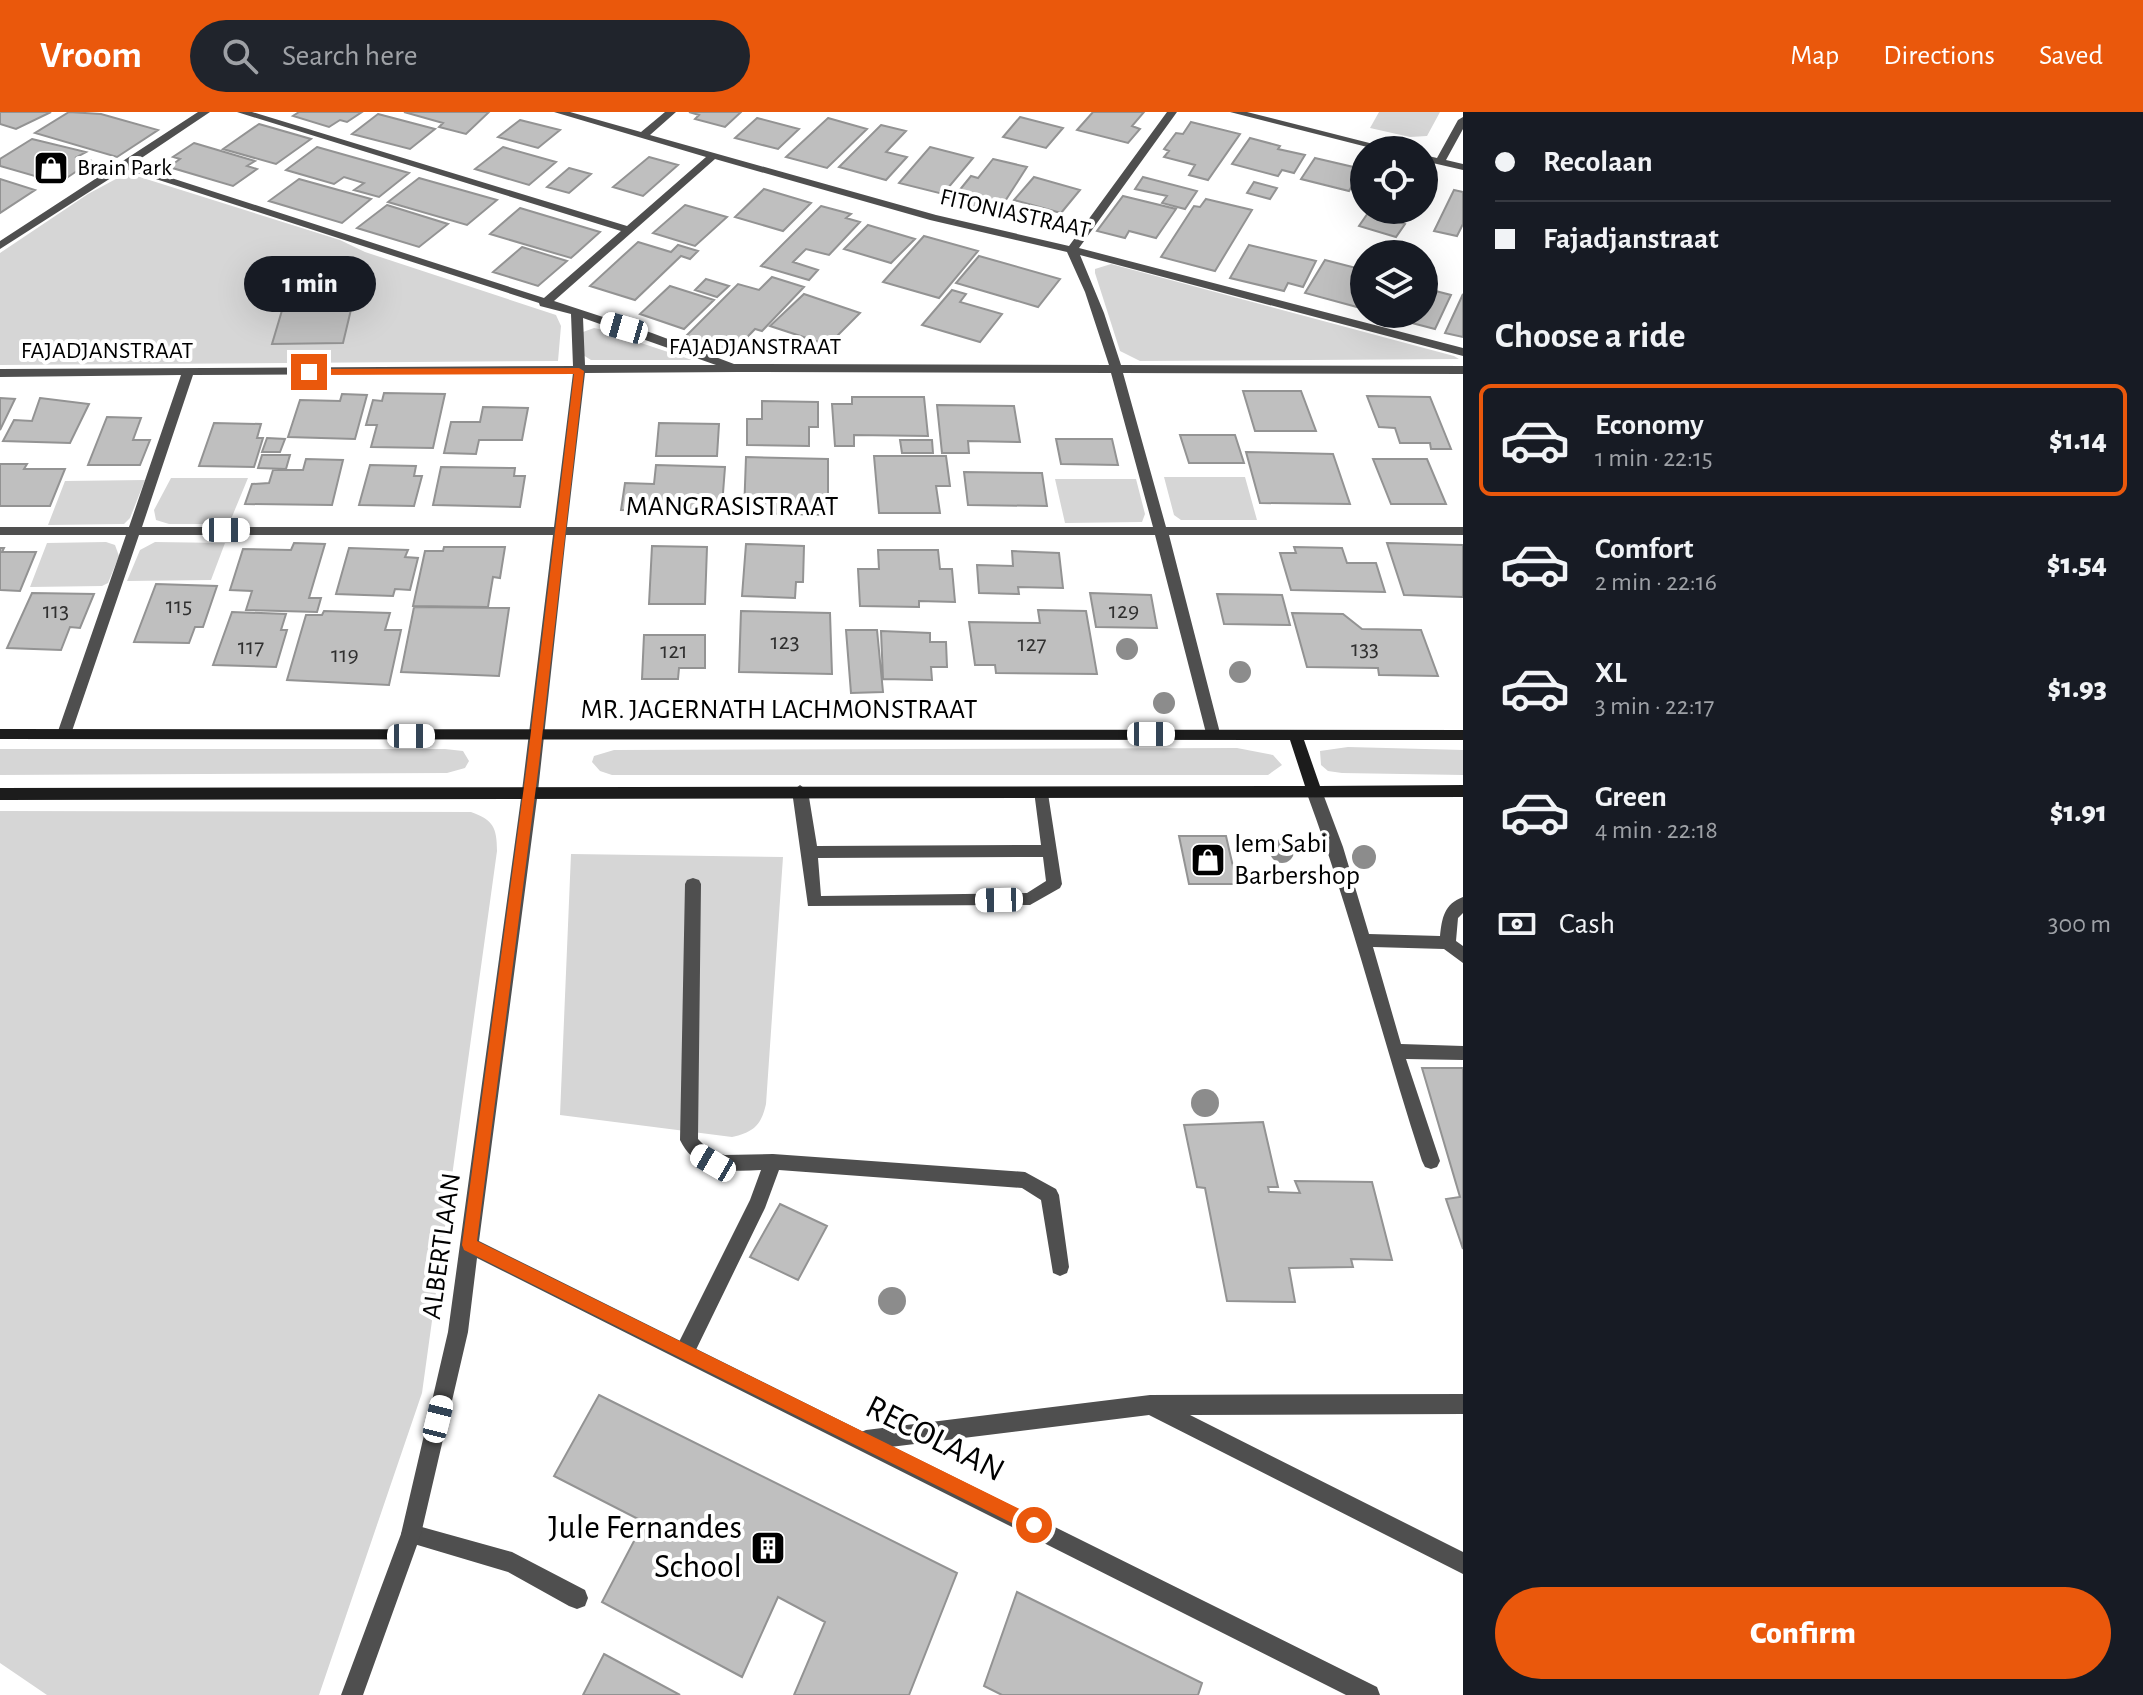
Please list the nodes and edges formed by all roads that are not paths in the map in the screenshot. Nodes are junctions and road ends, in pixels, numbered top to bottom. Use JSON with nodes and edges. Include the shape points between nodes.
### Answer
{"nodes":[{"id":1,"x":205,"y":112,"type":"edge"},
{"id":2,"x":242,"y":112,"type":"edge"},
{"id":3,"x":559,"y":112,"type":"edge"},
{"id":4,"x":671,"y":112,"type":"edge"},
{"id":5,"x":1172,"y":112,"type":"edge"},
{"id":6,"x":1235,"y":112,"type":"edge"},
{"id":7,"x":1463,"y":120,"type":"edge"},
{"id":8,"x":643,"y":135,"type":"junction"},
{"id":9,"x":1350,"y":140,"type":"edge"},
{"id":10,"x":714,"y":155,"type":"junction"},
{"id":11,"x":1440,"y":162,"type":"joint"},
{"id":12,"x":122,"y":165,"type":"junction"},
{"id":13,"x":1463,"y":167,"type":"edge"},
{"id":14,"x":629,"y":230,"type":"junction"},
{"id":15,"x":0,"y":246,"type":"edge"},
{"id":16,"x":1072,"y":250,"type":"junction"},
{"id":17,"x":544,"y":304,"type":"junction"},
{"id":18,"x":577,"y":314,"type":"junction"},
{"id":19,"x":1463,"y":352,"type":"edge"},
{"id":20,"x":737,"y":368,"type":"junction"},
{"id":21,"x":1463,"y":370,"type":"edge"},
{"id":22,"x":579,"y":371,"type":"junction"},
{"id":23,"x":1116,"y":371,"type":"junction"},
{"id":24,"x":0,"y":373,"type":"edge"},
{"id":25,"x":188,"y":373,"type":"junction"},
{"id":26,"x":1161,"y":529,"type":"junction"},
{"id":27,"x":135,"y":530,"type":"junction"},
{"id":28,"x":559,"y":530,"type":"junction"},
{"id":29,"x":0,"y":531,"type":"edge"},
{"id":30,"x":1463,"y":531,"type":"edge"},
{"id":31,"x":1213,"y":733,"type":"junction"},
{"id":32,"x":0,"y":734,"type":"edge"},
{"id":33,"x":64,"y":734,"type":"junction"},
{"id":34,"x":1295,"y":734,"type":"junction"},
{"id":35,"x":1463,"y":735,"type":"edge"},
{"id":36,"x":536,"y":737,"type":"junction"},
{"id":37,"x":530,"y":791,"type":"junction"},
{"id":38,"x":800,"y":791,"type":"junction"},
{"id":39,"x":1042,"y":791,"type":"junction"},
{"id":40,"x":1314,"y":791,"type":"junction"},
{"id":41,"x":1463,"y":791,"type":"edge"},
{"id":42,"x":0,"y":794,"type":"edge"},
{"id":43,"x":1051,"y":851,"type":"junction"},
{"id":44,"x":810,"y":852,"type":"junction"},
{"id":45,"x":693,"y":884,"type":"dead end"},
{"id":46,"x":1463,"y":903,"type":"edge"},
{"id":47,"x":1362,"y":940,"type":"junction"},
{"id":48,"x":1448,"y":943,"type":"junction"},
{"id":49,"x":1463,"y":956,"type":"edge"},
{"id":50,"x":1395,"y":1051,"type":"junction"},
{"id":51,"x":1463,"y":1053,"type":"edge"},
{"id":52,"x":1431,"y":1161,"type":"dead end"},
{"id":53,"x":773,"y":1162,"type":"junction"},
{"id":54,"x":469,"y":1245,"type":"junction"},
{"id":55,"x":1060,"y":1267,"type":"dead end"},
{"id":56,"x":685,"y":1351,"type":"junction"},
{"id":57,"x":1463,"y":1404,"type":"edge"},
{"id":58,"x":1150,"y":1405,"type":"junction"},
{"id":59,"x":866,"y":1440,"type":"junction"},
{"id":60,"x":411,"y":1534,"type":"junction"},
{"id":61,"x":1463,"y":1563,"type":"edge"},
{"id":62,"x":577,"y":1598,"type":"dead end"},
{"id":63,"x":352,"y":1695,"type":"edge"},
{"id":64,"x":1369,"y":1695,"type":"edge"}],
"edges":[{"from":1,"to":12,"type":"street"},
{"from":2,"to":14,"type":"street"},
{"from":3,"to":8,"type":"street","name":"FITONIASTRAAT"},
{"from":4,"to":8,"type":"street"},
{"from":5,"to":16,"type":"street"},
{"from":6,"to":9,"type":"street"},
{"from":7,"to":11,"type":"street"},
{"from":8,"to":10,"type":"street","name":"FITONIASTRAAT"},
{"from":10,"to":14,"type":"street"},
{"from":10,"to":16,"type":"street","name":"FITONIASTRAAT","via":[[934,218]]},
{"from":11,"to":13,"type":"street"},
{"from":12,"to":15,"type":"street"},
{"from":12,"to":17,"type":"street"},
{"from":14,"to":17,"type":"street"},
{"from":16,"to":19,"type":"street","name":"FITONIASTRAAT"},
{"from":16,"to":23,"type":"street"},
{"from":17,"to":18,"type":"street"},
{"from":18,"to":20,"type":"street"},
{"from":18,"to":22,"type":"street","name":"ALBERTLAAN"},
{"from":20,"to":22,"type":"street","name":"FAJADJANSTRAAT"},
{"from":20,"to":23,"type":"street","name":"FAJADJANSTRAAT"},
{"from":21,"to":23,"type":"street","name":"FAJADJANSTRAAT"},
{"from":22,"to":25,"type":"street","name":"FAJADJANSTRAAT"},
{"from":22,"to":28,"type":"street","name":"ALBERTLAAN"},
{"from":23,"to":26,"type":"street"},
{"from":24,"to":25,"type":"street","name":"FAJADJANSTRAAT"},
{"from":25,"to":27,"type":"street"},
{"from":26,"to":28,"type":"street","name":"MANGRASISTRAAT"},
{"from":26,"to":30,"type":"street","name":"MANGRASISTRAAT"},
{"from":26,"to":31,"type":"street"},
{"from":27,"to":28,"type":"street","name":"MANGRASISTRAAT"},
{"from":27,"to":29,"type":"street","name":"MANGRASISTRAAT"},
{"from":27,"to":33,"type":"street"},
{"from":28,"to":36,"type":"street","name":"ALBERTLAAN"},
{"from":31,"to":34,"type":"main road","name":"MR. JAGERNATH LACHMONSTRAAT"},
{"from":31,"to":36,"type":"main road","name":"MR. JAGERNATH LACHMONSTRAAT"},
{"from":32,"to":33,"type":"main road","name":"MR. JAGERNATH LACHMONSTRAAT"},
{"from":33,"to":36,"type":"main road","name":"MR. JAGERNATH LACHMONSTRAAT"},
{"from":34,"to":35,"type":"main road","name":"MR. JAGERNATH LACHMONSTRAAT"},
{"from":34,"to":40,"type":"main road"},
{"from":36,"to":37,"type":"street","name":"ALBERTLAAN"},
{"from":37,"to":38,"type":"main road"},
{"from":37,"to":42,"type":"main road"},
{"from":37,"to":54,"type":"street","name":"ALBERTLAAN"},
{"from":38,"to":39,"type":"main road"},
{"from":38,"to":44,"type":"street"},
{"from":39,"to":40,"type":"main road"},
{"from":39,"to":43,"type":"street"},
{"from":40,"to":41,"type":"main road"},
{"from":40,"to":47,"type":"street"},
{"from":43,"to":44,"type":"street"},
{"from":43,"to":44,"type":"street","via":[[1054,884],[1030,899],[814,902]]},
{"from":45,"to":53,"type":"street","via":[[689,1140],[694,1152],[713,1163]]},
{"from":46,"to":48,"type":"street","via":[[1450,916]]},
{"from":47,"to":48,"type":"street"},
{"from":47,"to":50,"type":"street"},
{"from":48,"to":49,"type":"street"},
{"from":50,"to":51,"type":"street"},
{"from":50,"to":52,"type":"street"},
{"from":53,"to":55,"type":"street","via":[[1025,1180],[1050,1195]]},
{"from":53,"to":56,"type":"street","via":[[759,1202]]},
{"from":54,"to":56,"type":"street","name":"RECOLAAN"},
{"from":54,"to":60,"type":"street","name":"ALBERTLAAN","via":[[458,1332]]},
{"from":56,"to":59,"type":"street","name":"RECOLAAN"},
{"from":57,"to":58,"type":"street"},
{"from":58,"to":59,"type":"street"},
{"from":58,"to":61,"type":"street"},
{"from":59,"to":64,"type":"street","name":"RECOLAAN"},
{"from":60,"to":62,"type":"street","via":[[512,1563]]},
{"from":60,"to":63,"type":"street","name":"ALBERTLAAN"}]}
